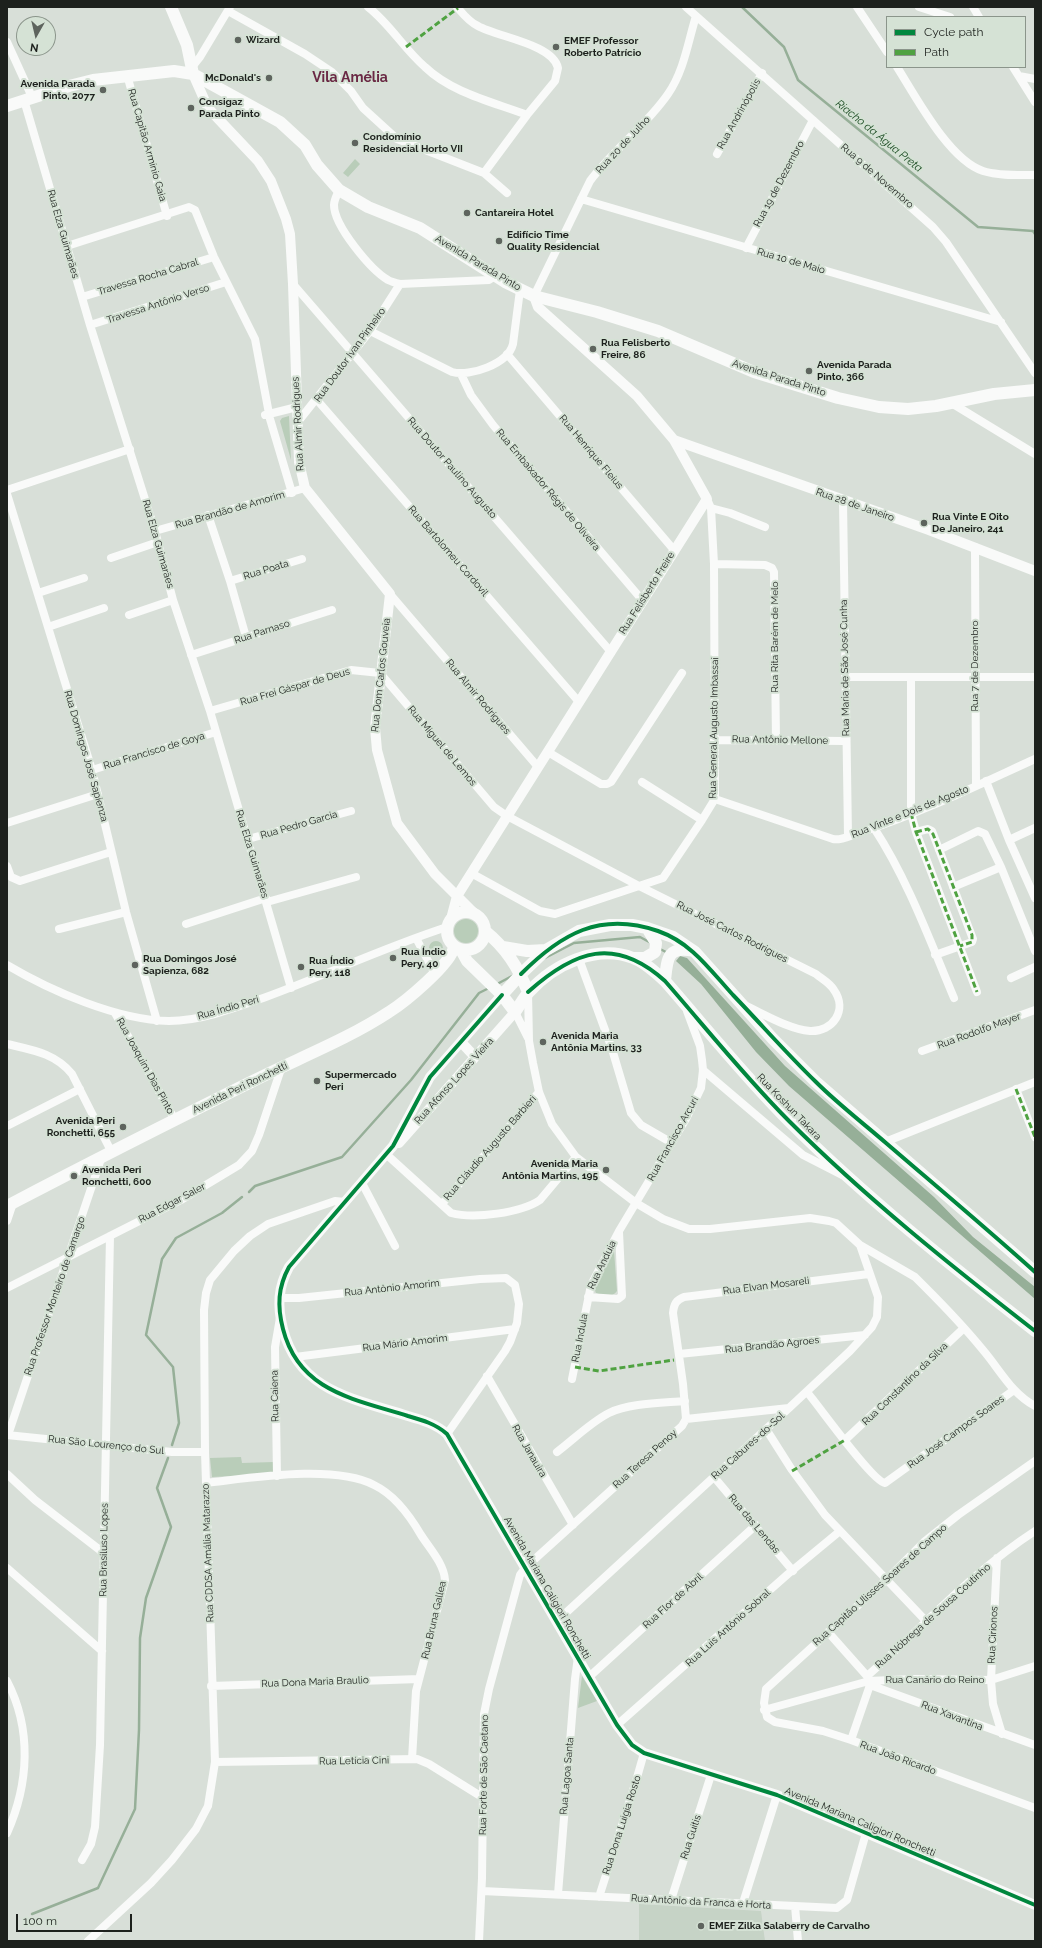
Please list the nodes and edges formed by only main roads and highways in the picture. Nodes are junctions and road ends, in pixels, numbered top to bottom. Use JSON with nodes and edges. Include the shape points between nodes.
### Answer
{"nodes":[{"id":1,"x":171,"y":7,"type":"edge"},
{"id":2,"x":192,"y":71,"type":"junction"},
{"id":3,"x":7,"y":106,"type":"edge"},
{"id":4,"x":1035,"y":390,"type":"edge"},
{"id":5,"x":647,"y":928,"type":"junction"},
{"id":6,"x":485,"y":930,"type":"junction"},
{"id":7,"x":503,"y":947,"type":"junction"},
{"id":8,"x":458,"y":949,"type":"junction"},
{"id":9,"x":546,"y":950,"type":"junction"},
{"id":10,"x":695,"y":952,"type":"junction"},
{"id":11,"x":634,"y":958,"type":"junction"},
{"id":12,"x":521,"y":974,"type":"junction"},
{"id":13,"x":665,"y":981,"type":"junction"},
{"id":14,"x":528,"y":992,"type":"junction"},
{"id":15,"x":502,"y":995,"type":"junction"},
{"id":16,"x":10,"y":1204,"type":"edge"},
{"id":17,"x":1035,"y":1272,"type":"edge"},
{"id":18,"x":1035,"y":1331,"type":"edge"}],
"edges":[{"from":1,"to":2,"type":"main road","via":[[189,52]]},
{"from":2,"to":3,"type":"main road","name":"Avenida Parada Pinto","via":[[93,80]]},
{"from":2,"to":4,"type":"main road","name":"Avenida Parada Pinto","via":[[280,122],[305,145],[317,165],[339,190],[368,207],[420,228],[495,276],[534,296],[658,331],[754,372],[838,398],[879,407],[908,409],[952,404],[994,394]]},
{"from":5,"to":9,"type":"main road","name":"Rua Afonso Lopes Vieira","via":[[610,924],[593,927],[574,933]]},
{"from":5,"to":10,"type":"main road","name":"Rua Afonso Lopes Vieira","via":[[673,937]]},
{"from":5,"to":11,"type":"main road","via":[[656,943],[654,952],[645,958]]},
{"from":6,"to":7,"type":"main road"},
{"from":6,"to":8,"type":"main road","via":[[480,944],[468,950]]},
{"from":6,"to":8,"type":"main road","via":[[476,915],[463,912],[449,923],[447,935]]},
{"from":7,"to":9,"type":"main road","via":[[527,951]]},
{"from":7,"to":12,"type":"main road"},
{"from":8,"to":15,"type":"main road"},
{"from":8,"to":16,"type":"main road","name":"Avenida Peri Ronchetti","via":[[435,974],[388,1013]]},
{"from":9,"to":12,"type":"main road","name":"Rua Afonso Lopes Vieira"},
{"from":10,"to":13,"type":"main road","via":[[680,950],[670,955],[666,963]]},
{"from":10,"to":17,"type":"main road","via":[[816,1082]]},
{"from":11,"to":13,"type":"main road","name":"Rua Koshun Takara"},
{"from":11,"to":14,"type":"main road","name":"Rua Koshun Takara","via":[[600,952],[560,967]]},
{"from":12,"to":14,"type":"main road"},
{"from":12,"to":15,"type":"main road","name":"Rua Afonso Lopes Vieira"},
{"from":13,"to":18,"type":"main road","name":"Rua Koshun Takara","via":[[788,1120],[851,1180]]},
{"from":14,"to":15,"type":"main road","name":"Rua Afonso Lopes Vieira","via":[[515,1012]]}]}
